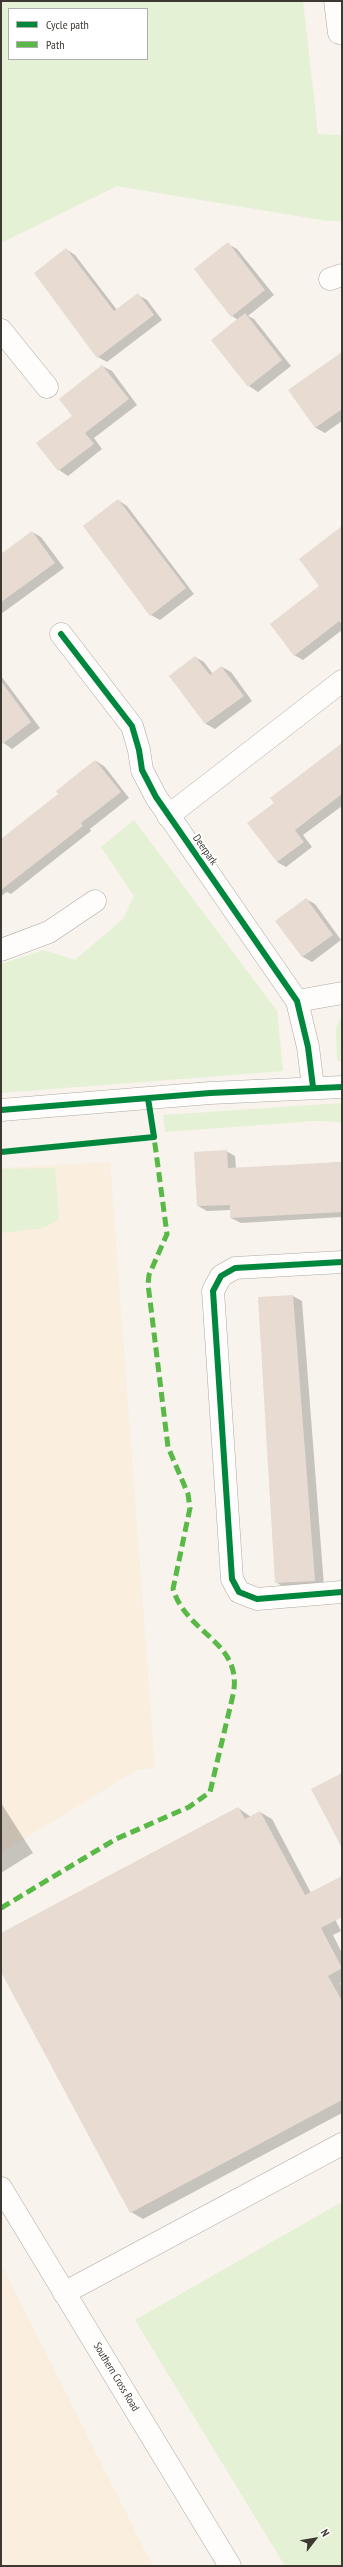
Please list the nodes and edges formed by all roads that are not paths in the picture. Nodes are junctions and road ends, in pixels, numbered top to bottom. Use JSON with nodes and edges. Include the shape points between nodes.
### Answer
{"nodes":[{"id":1,"x":335,"y":1,"type":"edge"},
{"id":2,"x":342,"y":33,"type":"edge"},
{"id":3,"x":1,"y":330,"type":"edge"},
{"id":4,"x":47,"y":387,"type":"dead end"},
{"id":5,"x":61,"y":634,"type":"dead end"},
{"id":6,"x":342,"y":681,"type":"edge"},
{"id":7,"x":168,"y":816,"type":"junction"},
{"id":8,"x":95,"y":901,"type":"dead end"},
{"id":9,"x":1,"y":950,"type":"edge"},
{"id":10,"x":342,"y":993,"type":"edge"},
{"id":11,"x":297,"y":1001,"type":"junction"},
{"id":12,"x":313,"y":1087,"type":"junction"},
{"id":13,"x":342,"y":1087,"type":"edge"},
{"id":14,"x":1,"y":1110,"type":"edge"},
{"id":15,"x":342,"y":1262,"type":"edge"},
{"id":16,"x":342,"y":1592,"type":"edge"},
{"id":17,"x":342,"y":2144,"type":"edge"},
{"id":18,"x":1,"y":2188,"type":"edge"},
{"id":19,"x":64,"y":2293,"type":"junction"},
{"id":20,"x":230,"y":2566,"type":"edge"}],
"edges":[{"from":1,"to":2,"type":"street","via":[[339,33]]},
{"from":3,"to":4,"type":"street"},
{"from":5,"to":7,"type":"street","name":"Deerpark","via":[[132,726],[142,770]]},
{"from":6,"to":7,"type":"street"},
{"from":7,"to":11,"type":"street","name":"Deerpark"},
{"from":8,"to":9,"type":"street","via":[[49,932]]},
{"from":10,"to":11,"type":"street"},
{"from":11,"to":12,"type":"street","name":"Deerpark","via":[[308,1047]]},
{"from":12,"to":13,"type":"street"},
{"from":12,"to":14,"type":"street"},
{"from":15,"to":16,"type":"street","via":[[235,1268],[221,1276],[213,1291],[232,1579],[239,1592],[257,1599]]},
{"from":17,"to":19,"type":"street"},
{"from":18,"to":19,"type":"street","name":"Southern Cross Road"},
{"from":19,"to":20,"type":"street","name":"Southern Cross Road"}]}
